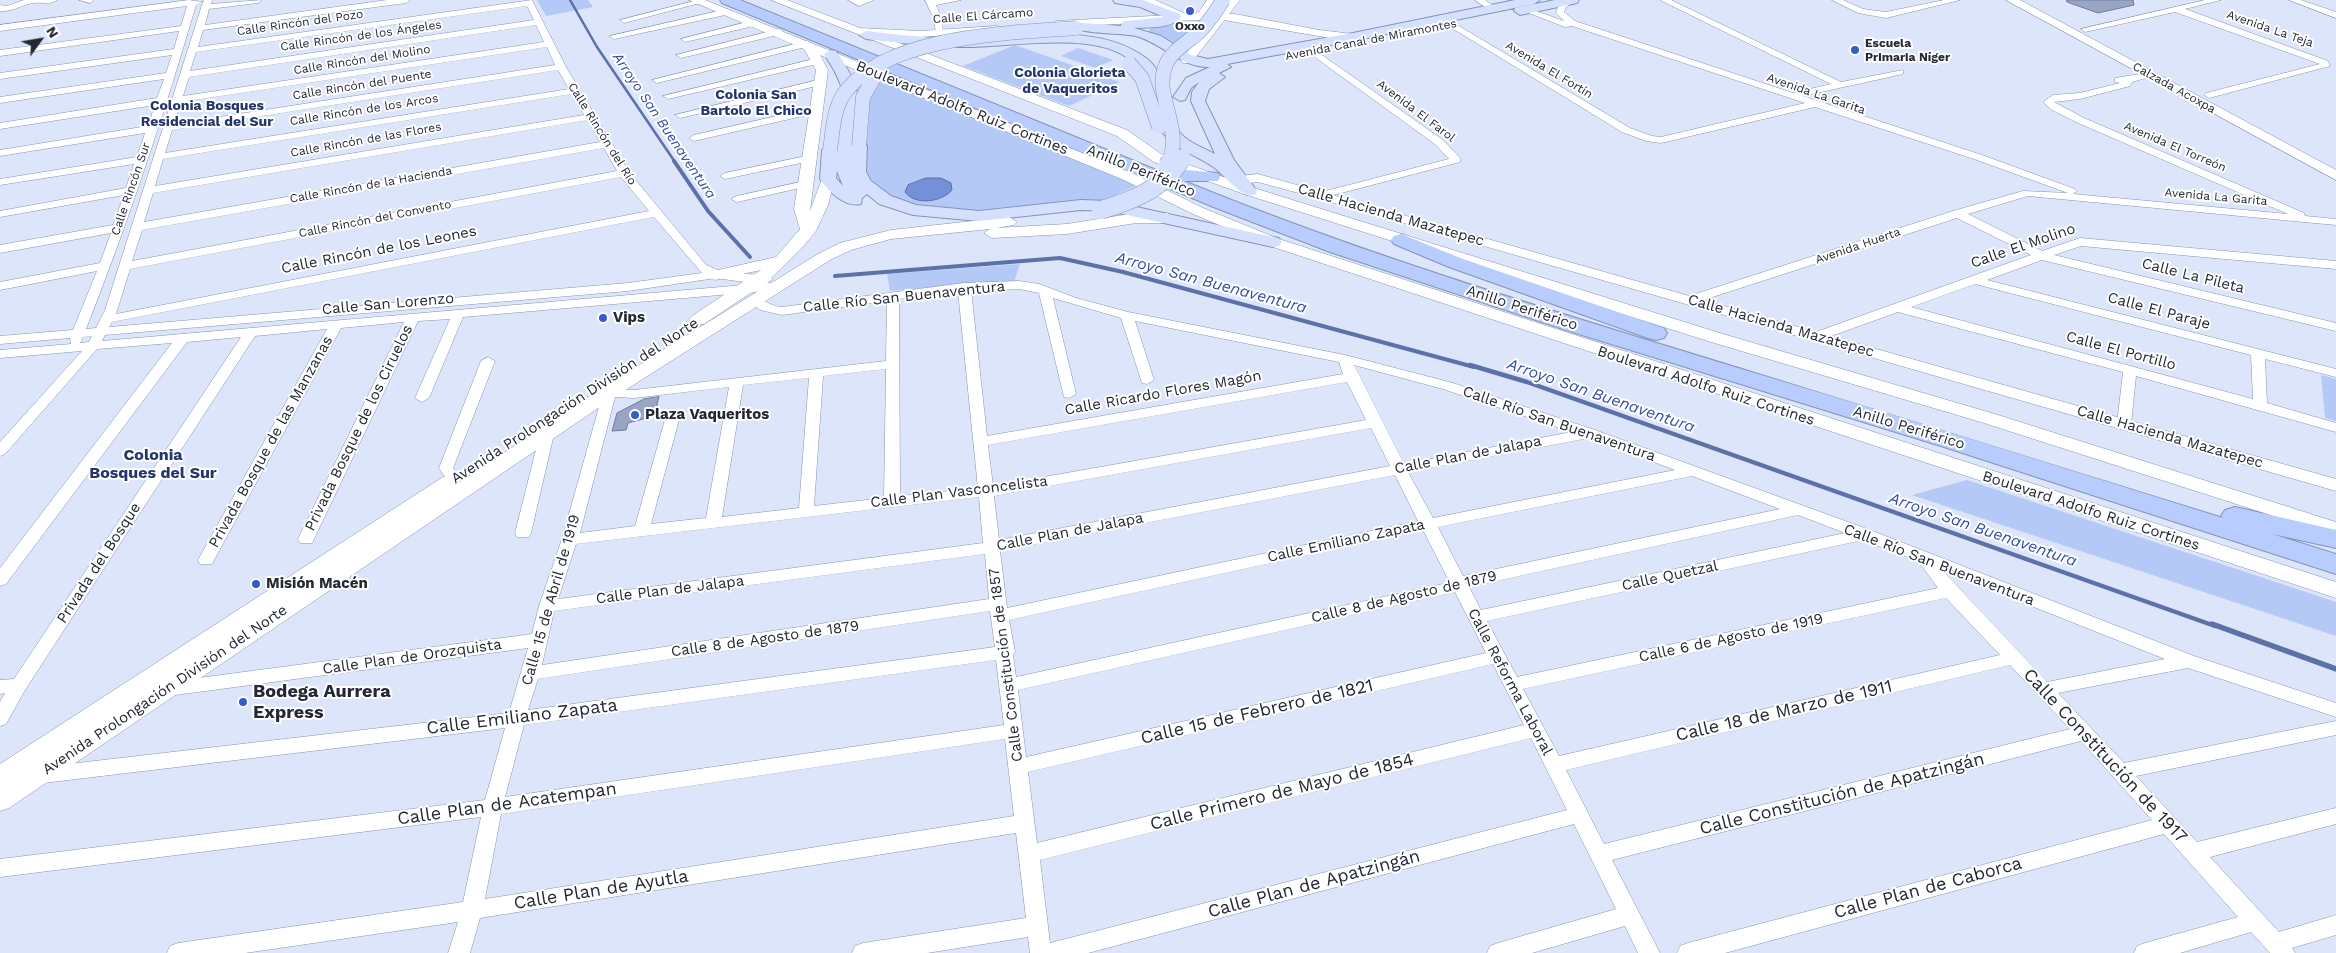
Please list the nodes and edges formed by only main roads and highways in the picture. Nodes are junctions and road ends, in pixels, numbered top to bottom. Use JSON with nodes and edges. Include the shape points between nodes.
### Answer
{"nodes":[{"id":1,"x":750,"y":0,"type":"edge"},
{"id":2,"x":777,"y":0,"type":"edge"},
{"id":3,"x":1119,"y":0,"type":"edge"},
{"id":4,"x":1234,"y":0,"type":"edge"},
{"id":5,"x":1572,"y":0,"type":"edge"},
{"id":6,"x":2012,"y":0,"type":"edge"},
{"id":7,"x":701,"y":1,"type":"edge"},
{"id":8,"x":1210,"y":4,"type":"edge"},
{"id":9,"x":1530,"y":5,"type":"edge"},
{"id":10,"x":727,"y":6,"type":"edge"},
{"id":11,"x":2039,"y":8,"type":"edge"},
{"id":12,"x":1225,"y":9,"type":"edge"},
{"id":13,"x":1186,"y":17,"type":"junction"},
{"id":14,"x":1079,"y":28,"type":"junction"},
{"id":15,"x":860,"y":32,"type":"junction"},
{"id":16,"x":1131,"y":32,"type":"junction"},
{"id":17,"x":1394,"y":36,"type":"junction"},
{"id":18,"x":1013,"y":40,"type":"junction"},
{"id":19,"x":2119,"y":52,"type":"junction"},
{"id":20,"x":824,"y":57,"type":"junction"},
{"id":21,"x":1187,"y":60,"type":"junction"},
{"id":22,"x":887,"y":61,"type":"junction"},
{"id":23,"x":1151,"y":73,"type":"junction"},
{"id":24,"x":1182,"y":104,"type":"dead end"},
{"id":25,"x":1188,"y":130,"type":"dead end"},
{"id":26,"x":2336,"y":161,"type":"edge"},
{"id":27,"x":2336,"y":176,"type":"edge"},
{"id":28,"x":828,"y":179,"type":"junction"},
{"id":29,"x":1230,"y":182,"type":"junction"},
{"id":30,"x":1179,"y":184,"type":"junction"},
{"id":31,"x":892,"y":211,"type":"junction"},
{"id":32,"x":1167,"y":218,"type":"junction"},
{"id":33,"x":1017,"y":222,"type":"junction"},
{"id":34,"x":808,"y":231,"type":"junction"},
{"id":35,"x":1401,"y":240,"type":"junction"},
{"id":36,"x":1273,"y":242,"type":"junction"},
{"id":37,"x":818,"y":261,"type":"junction"},
{"id":38,"x":715,"y":275,"type":"road end"},
{"id":39,"x":768,"y":283,"type":"junction"},
{"id":40,"x":1395,"y":283,"type":"junction"},
{"id":41,"x":1664,"y":353,"type":"junction"},
{"id":42,"x":1756,"y":369,"type":"junction"},
{"id":43,"x":2209,"y":510,"type":"junction"},
{"id":44,"x":2336,"y":529,"type":"edge"},
{"id":45,"x":2336,"y":539,"type":"edge"},
{"id":46,"x":2336,"y":550,"type":"edge"},
{"id":47,"x":2336,"y":564,"type":"edge"},
{"id":48,"x":2336,"y":590,"type":"edge"},
{"id":49,"x":0,"y":777,"type":"edge"},
{"id":50,"x":0,"y":800,"type":"edge"}],
"edges":[{"from":1,"to":30,"type":"highway","name":"Anillo Periférico"},
{"from":2,"to":15,"type":"main road","name":"Boulevard Adolfo Ruiz Cortines"},
{"from":3,"to":13,"type":"main road"},
{"from":4,"to":12,"type":"main road"},
{"from":5,"to":9,"type":"main road","name":"Avenida Canal de Miramontes"},
{"from":6,"to":11,"type":"main road","name":"Calzada Acoxpa"},
{"from":7,"to":10,"type":"highway","name":"Anillo Periférico"},
{"from":8,"to":12,"type":"main road"},
{"from":8,"to":13,"type":"main road","via":[[1203,14]]},
{"from":9,"to":17,"type":"main road","name":"Avenida Canal de Miramontes"},
{"from":9,"to":21,"type":"main road","name":"Avenida Canal de Miramontes","via":[[1212,62]]},
{"from":10,"to":20,"type":"main road","name":"Boulevard Adolfo Ruiz Cortines","via":[[807,44]]},
{"from":10,"to":30,"type":"highway","name":"Anillo Periférico"},
{"from":11,"to":19,"type":"main road","name":"Calzada Acoxpa"},
{"from":11,"to":19,"type":"main road","name":"Calzada Acoxpa","via":[[2085,28]]},
{"from":12,"to":21,"type":"main road"},
{"from":12,"to":30,"type":"main road","bridge":true,"via":[[1170,57],[1162,73],[1165,98],[1176,134],[1174,149]]},
{"from":13,"to":14,"type":"main road"},
{"from":14,"to":16,"type":"main road"},
{"from":14,"to":22,"type":"main road","name":"Avenida Prolongación División del Norte","bridge":true,"via":[[941,44]]},
{"from":15,"to":18,"type":"main road","via":[[961,42]]},
{"from":15,"to":30,"type":"main road","name":"Boulevard Adolfo Ruiz Cortines","via":[[1122,133],[1153,156]]},
{"from":16,"to":21,"type":"main road","via":[[1162,42]]},
{"from":16,"to":23,"type":"main road","via":[[1146,38],[1154,46]]},
{"from":17,"to":24,"type":"main road","name":"Avenida Canal de Miramontes","via":[[1217,69],[1182,90]]},
{"from":17,"to":29,"type":"main road","via":[[1363,48],[1230,73],[1210,80],[1200,89],[1198,101]]},
{"from":18,"to":23,"type":"main road","via":[[1066,38],[1100,43],[1136,57]]},
{"from":18,"to":30,"type":"main road","bridge":true,"via":[[1079,44],[1107,51],[1130,63],[1142,78]]},
{"from":19,"to":26,"type":"main road","name":"Calzada Acoxpa"},
{"from":19,"to":27,"type":"main road","name":"Calzada Acoxpa","via":[[2150,74]]},
{"from":20,"to":30,"type":"main road","name":"Boulevard Adolfo Ruiz Cortines"},
{"from":20,"to":31,"type":"main road","via":[[847,78],[850,91],[842,166],[845,177],[862,196]]},
{"from":20,"to":34,"type":"main road","via":[[802,214]]},
{"from":22,"to":28,"type":"main road","name":"Avenida Prolongación División del Norte","bridge":true,"via":[[847,90],[837,108]]},
{"from":22,"to":32,"type":"main road","bridge":true,"via":[[865,89],[860,104],[858,172],[864,184],[885,200],[913,210],[944,214],[979,216],[1099,205]]},
{"from":23,"to":29,"type":"main road","via":[[1172,134],[1222,165]]},
{"from":25,"to":30,"type":"main road","bridge":true},
{"from":28,"to":31,"type":"main road","via":[[844,195]]},
{"from":28,"to":34,"type":"main road","name":"Avenida Prolongación División del Norte","via":[[820,210]]},
{"from":29,"to":30,"type":"highway"},
{"from":29,"to":35,"type":"main road"},
{"from":30,"to":33,"type":"main road","bridge":true,"via":[[1110,208]]},
{"from":30,"to":36,"type":"main road","name":"Boulevard Adolfo Ruiz Cortines"},
{"from":30,"to":41,"type":"highway","name":"Anillo Periférico","via":[[1337,248]]},
{"from":30,"to":42,"type":"highway","name":"Anillo Periférico"},
{"from":31,"to":33,"type":"main road","via":[[946,222]]},
{"from":32,"to":36,"type":"main road"},
{"from":32,"to":37,"type":"main road","via":[[1136,218],[1067,229],[915,239],[871,246]]},
{"from":33,"to":37,"type":"main road","name":"Avenida Prolongación División del Norte","via":[[895,233],[849,245]]},
{"from":34,"to":39,"type":"main road","name":"Avenida Prolongación División del Norte"},
{"from":35,"to":42,"type":"highway","via":[[1456,263]]},
{"from":35,"to":44,"type":"main road","via":[[1991,419]]},
{"from":36,"to":40,"type":"main road","name":"Boulevard Adolfo Ruiz Cortines"},
{"from":37,"to":39,"type":"main road","name":"Avenida Prolongación División del Norte"},
{"from":38,"to":39,"type":"main road"},
{"from":39,"to":49,"type":"main road","name":"Avenida Prolongación División del Norte","via":[[454,480]]},
{"from":39,"to":50,"type":"main road","name":"Avenida Prolongación División del Norte"},
{"from":40,"to":41,"type":"highway","via":[[1600,341]]},
{"from":40,"to":48,"type":"main road","name":"Boulevard Adolfo Ruiz Cortines"},
{"from":41,"to":47,"type":"highway","name":"Anillo Periférico","via":[[1953,441]]},
{"from":42,"to":43,"type":"highway","name":"Anillo Periférico"},
{"from":43,"to":45,"type":"highway"},
{"from":43,"to":46,"type":"highway","name":"Anillo Periférico"}]}
